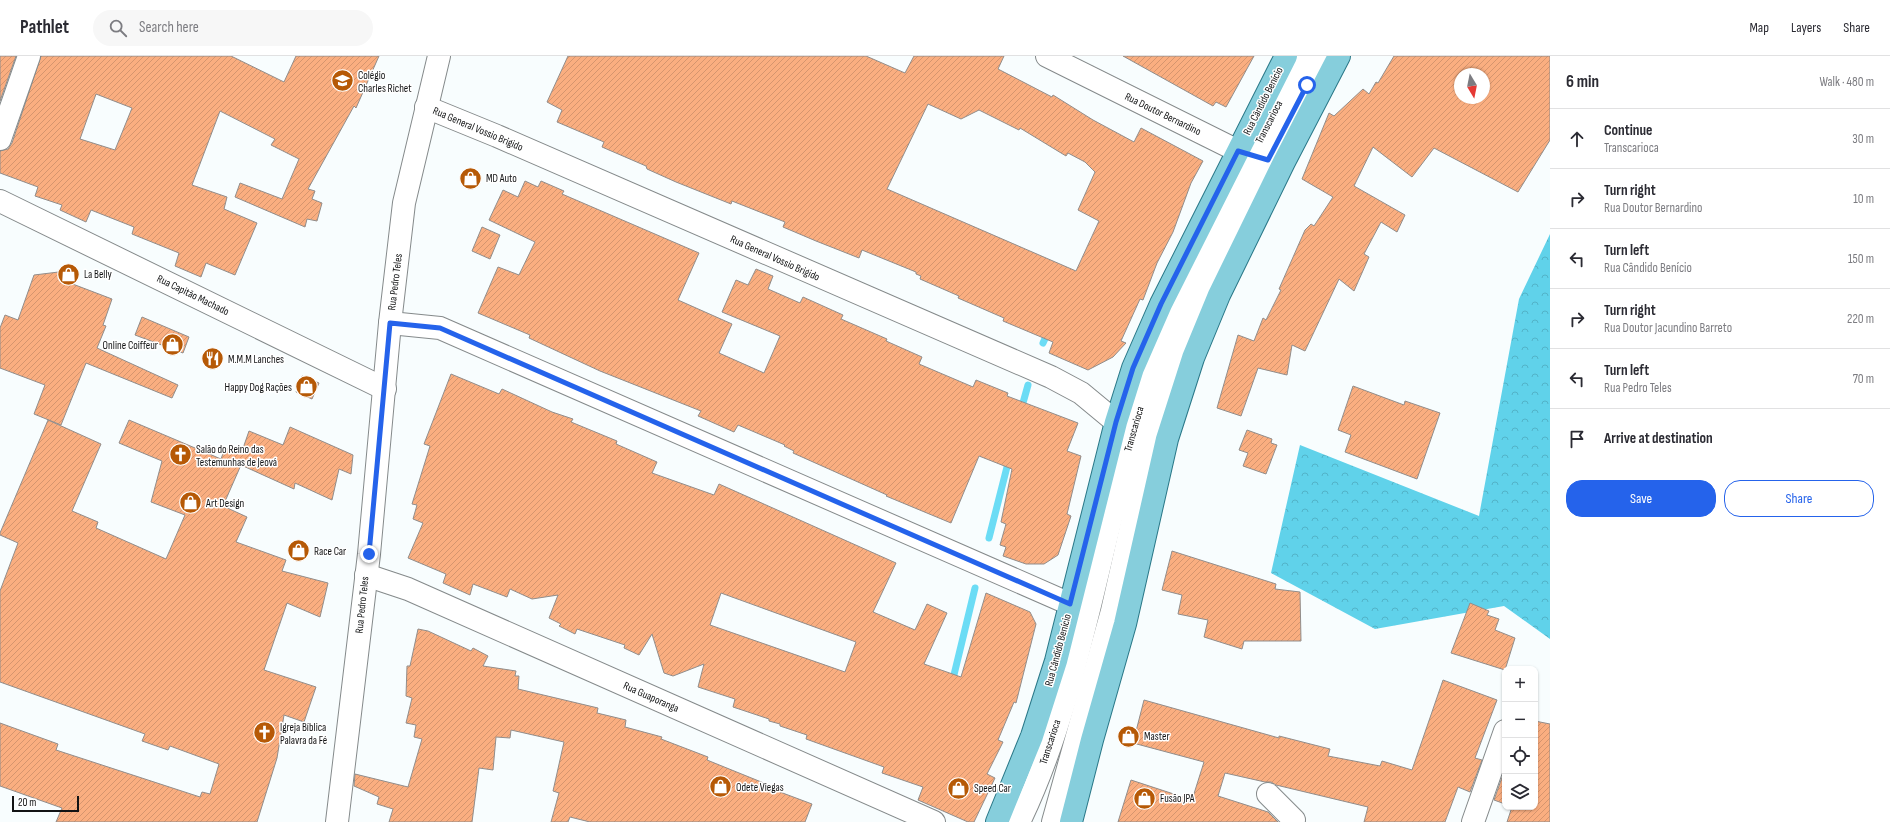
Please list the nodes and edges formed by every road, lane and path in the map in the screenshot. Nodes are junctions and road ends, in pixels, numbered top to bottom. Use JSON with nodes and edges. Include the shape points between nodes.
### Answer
{"nodes":[{"id":1,"x":29,"y":56,"type":"edge"},
{"id":2,"x":440,"y":56,"type":"edge"},
{"id":3,"x":1047,"y":56,"type":"edge"},
{"id":4,"x":1286,"y":56,"type":"edge"},
{"id":5,"x":1303,"y":56,"type":"edge"},
{"id":6,"x":1322,"y":56,"type":"edge"},
{"id":7,"x":1338,"y":56,"type":"edge"},
{"id":8,"x":1076,"y":63,"type":"edge"},
{"id":9,"x":426,"y":108,"type":"junction"},
{"id":10,"x":0,"y":138,"type":"edge"},
{"id":11,"x":1260,"y":157,"type":"junction"},
{"id":12,"x":0,"y":201,"type":"edge"},
{"id":13,"x":390,"y":323,"type":"junction"},
{"id":14,"x":385,"y":389,"type":"junction"},
{"id":15,"x":1116,"y":422,"type":"junction"},
{"id":16,"x":366,"y":575,"type":"junction"},
{"id":17,"x":1070,"y":604,"type":"junction"},
{"id":18,"x":1503,"y":738,"type":"edge"},
{"id":19,"x":1268,"y":794,"type":"dead end"},
{"id":20,"x":1294,"y":820,"type":"dead end"},
{"id":21,"x":337,"y":822,"type":"edge"},
{"id":22,"x":934,"y":822,"type":"edge"},
{"id":23,"x":998,"y":822,"type":"edge"},
{"id":24,"x":1018,"y":822,"type":"edge"},
{"id":25,"x":1053,"y":822,"type":"edge"},
{"id":26,"x":1071,"y":822,"type":"edge"},
{"id":27,"x":1473,"y":822,"type":"edge"}],
"edges":[{"from":1,"to":10,"type":"street"},
{"from":2,"to":9,"type":"street","name":"Rua Pedro Teles"},
{"from":3,"to":8,"type":"street","name":"Rua Doutor Bernardino"},
{"from":4,"to":11,"type":"main road","name":"Rua Cândido Benício"},
{"from":5,"to":11,"type":"street","name":"Transcarioca"},
{"from":6,"to":11,"type":"street","name":"Transcarioca"},
{"from":7,"to":11,"type":"main road","name":"Rua Cândido Benício"},
{"from":8,"to":11,"type":"street","name":"Rua Doutor Bernardino"},
{"from":9,"to":13,"type":"street","name":"Rua Pedro Teles","via":[[404,204]]},
{"from":9,"to":15,"type":"street","name":"Rua General Vossio Brigido","via":[[497,136],[1051,377],[1081,393]]},
{"from":11,"to":15,"type":"main road","name":"Rua Cândido Benício","via":[[1161,304],[1133,368]]},
{"from":11,"to":24,"type":"street","name":"Transcarioca","via":[[1236,184],[1199,262],[1151,375],[1133,430],[1074,666],[1052,740],[1034,791]]},
{"from":11,"to":25,"type":"street","name":"Transcarioca","via":[[1180,352],[1152,434],[1112,611]]},
{"from":11,"to":26,"type":"main road","name":"Rua Cândido Benício","via":[[1218,295],[1193,358],[1167,439],[1125,624]]},
{"from":12,"to":14,"type":"street","name":"Rua Capitão Machado"},
{"from":13,"to":14,"type":"street","name":"Rua Pedro Teles"},
{"from":13,"to":17,"type":"street","via":[[440,328]]},
{"from":14,"to":16,"type":"street","name":"Rua Pedro Teles"},
{"from":15,"to":17,"type":"main road","name":"Rua Cândido Benício"},
{"from":16,"to":21,"type":"street","name":"Rua Pedro Teles"},
{"from":16,"to":22,"type":"street","name":"Rua Guaporanga","via":[[408,589]]},
{"from":17,"to":23,"type":"main road","name":"Rua Cândido Benício","via":[[1056,661],[1032,736]]},
{"from":18,"to":27,"type":"street"},
{"from":19,"to":20,"type":"street"}]}
